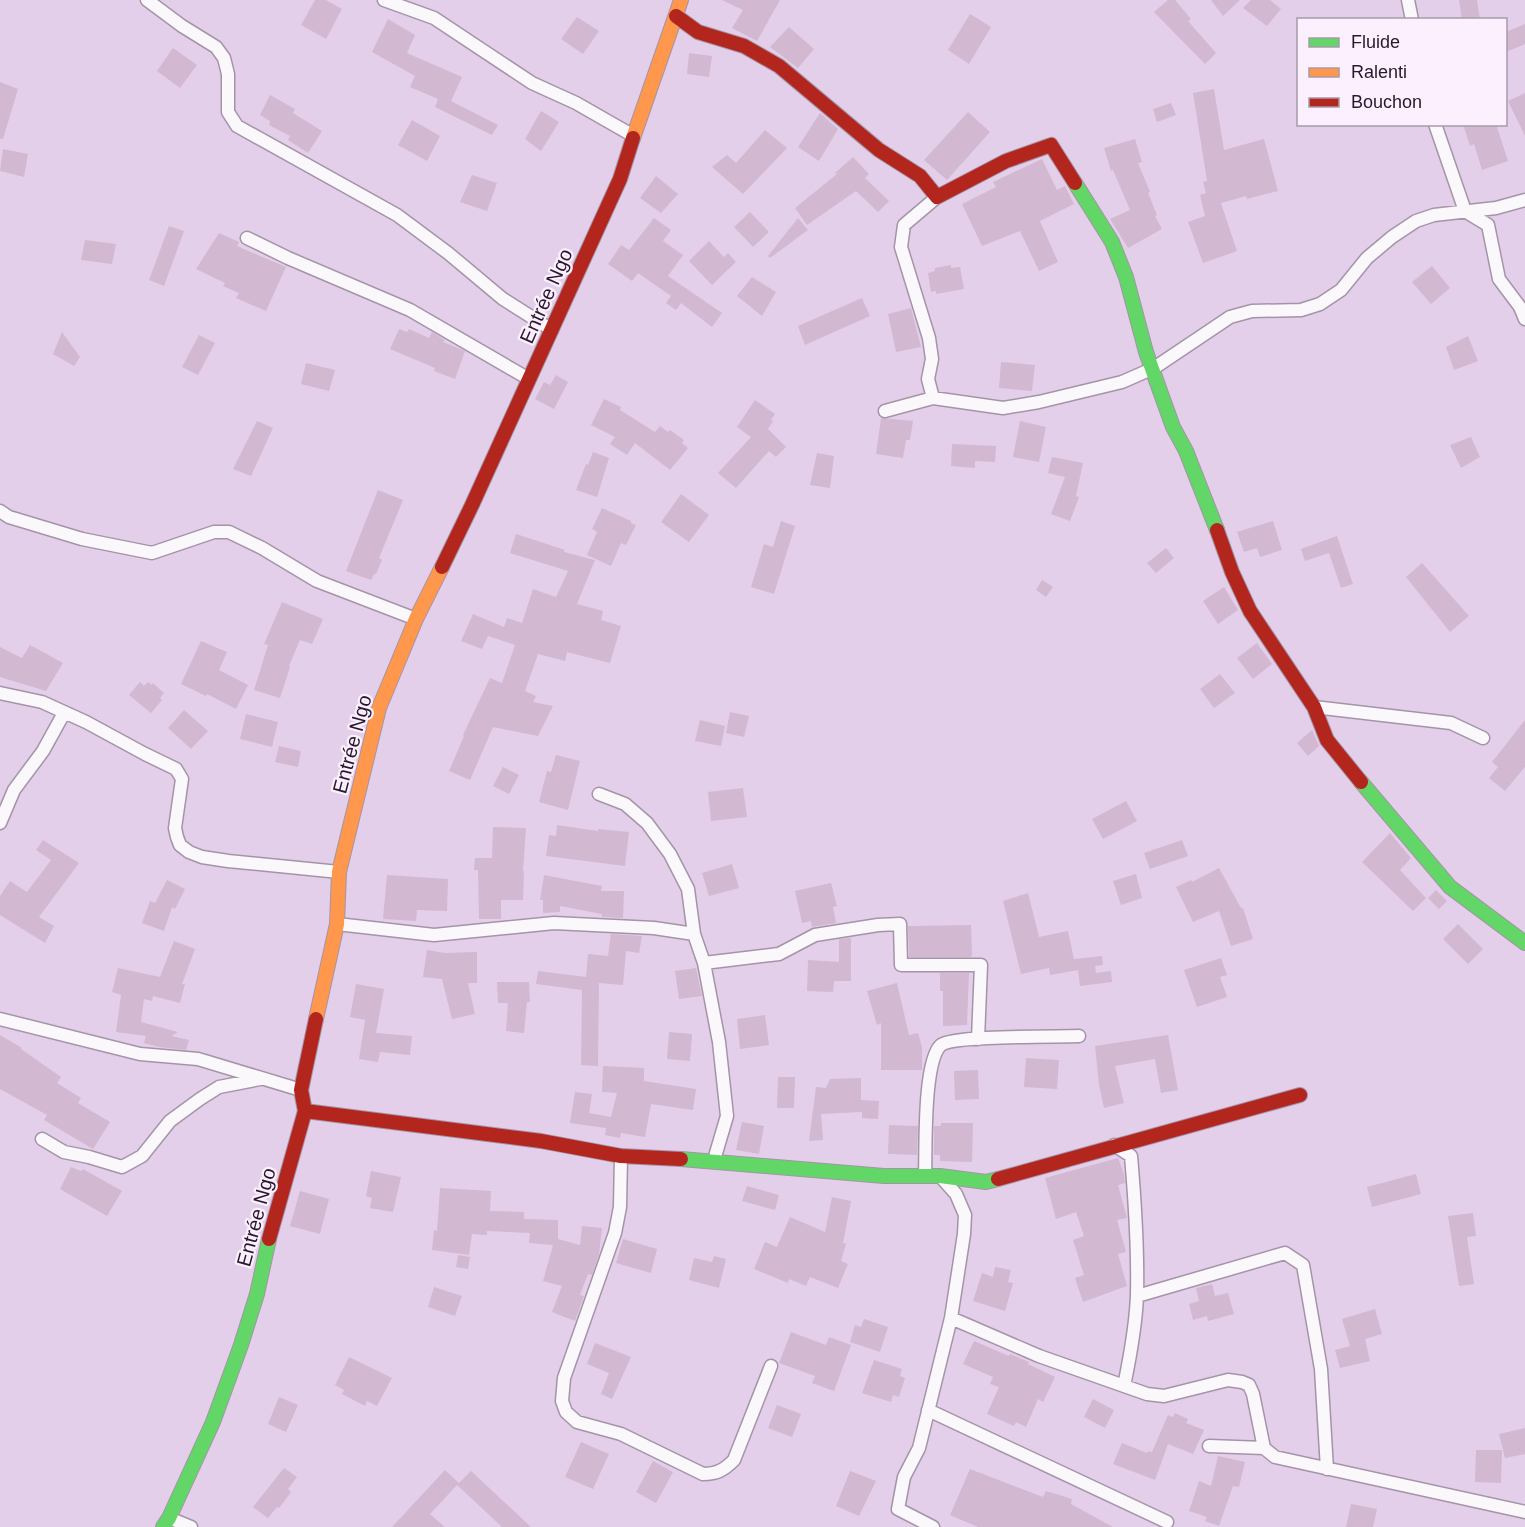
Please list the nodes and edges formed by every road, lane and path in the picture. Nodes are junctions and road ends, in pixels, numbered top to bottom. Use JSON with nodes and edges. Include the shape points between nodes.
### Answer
{"nodes":[{"id":1,"x":147,"y":0,"type":"edge"},
{"id":2,"x":384,"y":0,"type":"edge"},
{"id":3,"x":681,"y":0,"type":"edge"},
{"id":4,"x":1408,"y":0,"type":"edge"},
{"id":5,"x":676,"y":16,"type":"junction"},
{"id":6,"x":1412,"y":18,"type":"edge"},
{"id":7,"x":1436,"y":126,"type":"edge"},
{"id":8,"x":632,"y":135,"type":"junction"},
{"id":9,"x":937,"y":197,"type":"junction"},
{"id":10,"x":1525,"y":200,"type":"edge"},
{"id":11,"x":1465,"y":211,"type":"junction"},
{"id":12,"x":247,"y":238,"type":"dead end"},
{"id":13,"x":1525,"y":319,"type":"edge"},
{"id":14,"x":552,"y":330,"type":"junction"},
{"id":15,"x":1154,"y":368,"type":"junction"},
{"id":16,"x":529,"y":380,"type":"junction"},
{"id":17,"x":933,"y":398,"type":"junction"},
{"id":18,"x":885,"y":411,"type":"dead end"},
{"id":19,"x":0,"y":512,"type":"edge"},
{"id":20,"x":416,"y":619,"type":"junction"},
{"id":21,"x":0,"y":693,"type":"edge"},
{"id":22,"x":1314,"y":707,"type":"junction"},
{"id":23,"x":64,"y":713,"type":"junction"},
{"id":24,"x":1483,"y":738,"type":"dead end"},
{"id":25,"x":599,"y":794,"type":"dead end"},
{"id":26,"x":0,"y":824,"type":"edge"},
{"id":27,"x":339,"y":872,"type":"junction"},
{"id":28,"x":337,"y":924,"type":"junction"},
{"id":29,"x":694,"y":934,"type":"junction"},
{"id":30,"x":1525,"y":944,"type":"edge"},
{"id":31,"x":704,"y":963,"type":"junction"},
{"id":32,"x":0,"y":1019,"type":"edge"},
{"id":33,"x":1079,"y":1036,"type":"dead end"},
{"id":34,"x":978,"y":1039,"type":"junction"},
{"id":35,"x":261,"y":1079,"type":"junction"},
{"id":36,"x":301,"y":1090,"type":"junction"},
{"id":37,"x":1300,"y":1095,"type":"dead end"},
{"id":38,"x":305,"y":1111,"type":"junction"},
{"id":39,"x":42,"y":1139,"type":"dead end"},
{"id":40,"x":1114,"y":1145,"type":"junction"},
{"id":41,"x":621,"y":1156,"type":"junction"},
{"id":42,"x":714,"y":1160,"type":"junction"},
{"id":43,"x":925,"y":1176,"type":"junction"},
{"id":44,"x":940,"y":1176,"type":"junction"},
{"id":45,"x":1137,"y":1296,"type":"junction"},
{"id":46,"x":951,"y":1318,"type":"junction"},
{"id":47,"x":771,"y":1366,"type":"dead end"},
{"id":48,"x":1124,"y":1386,"type":"junction"},
{"id":49,"x":928,"y":1410,"type":"junction"},
{"id":50,"x":1209,"y":1446,"type":"dead end"},
{"id":51,"x":1264,"y":1448,"type":"junction"},
{"id":52,"x":1327,"y":1469,"type":"junction"},
{"id":53,"x":1525,"y":1512,"type":"edge"},
{"id":54,"x":1167,"y":1522,"type":"dead end"},
{"id":55,"x":166,"y":1523,"type":"edge"},
{"id":56,"x":191,"y":1527,"type":"edge"},
{"id":57,"x":933,"y":1527,"type":"edge"}],
"edges":[{"from":1,"to":14,"type":"street","via":[[216,47],[224,58],[228,112],[237,126],[397,215],[503,299]]},
{"from":2,"to":8,"type":"street","via":[[434,18],[532,83]]},
{"from":3,"to":5,"type":"street","name":"Entrée Ngo"},
{"from":4,"to":6,"type":"street"},
{"from":5,"to":8,"type":"street","name":"Entrée Ngo"},
{"from":5,"to":9,"type":"street","via":[[698,32],[744,46],[779,66],[879,150],[920,176]]},
{"from":7,"to":11,"type":"street"},
{"from":8,"to":14,"type":"street","name":"Entrée Ngo","via":[[620,179]]},
{"from":9,"to":15,"type":"street","via":[[1000,164],[1051,145],[1112,242]]},
{"from":9,"to":17,"type":"street","via":[[904,225],[901,247],[929,338],[932,358],[928,379]]},
{"from":10,"to":11,"type":"street"},
{"from":11,"to":13,"type":"street","via":[[1488,225],[1499,279]]},
{"from":11,"to":15,"type":"street","via":[[1434,215],[1392,237],[1366,258],[1341,290],[1320,304],[1301,310],[1252,311],[1230,317]]},
{"from":12,"to":16,"type":"street","via":[[410,310]]},
{"from":14,"to":16,"type":"street","name":"Entrée Ngo"},
{"from":15,"to":17,"type":"street","via":[[1122,382],[1003,408]]},
{"from":15,"to":22,"type":"street","via":[[1173,427],[1250,611]]},
{"from":16,"to":20,"type":"street","name":"Entrée Ngo"},
{"from":17,"to":18,"type":"street"},
{"from":19,"to":20,"type":"street","via":[[82,539],[152,553],[214,532],[229,532],[317,581]]},
{"from":20,"to":27,"type":"street","name":"Entrée Ngo","via":[[379,708]]},
{"from":21,"to":23,"type":"street","via":[[42,702]]},
{"from":22,"to":24,"type":"street","via":[[1451,723]]},
{"from":22,"to":30,"type":"street","via":[[1328,740],[1450,887]]},
{"from":23,"to":26,"type":"street","via":[[43,751],[14,790]]},
{"from":23,"to":27,"type":"street","via":[[180,773],[175,828],[180,845],[189,852],[202,857]]},
{"from":25,"to":29,"type":"street","via":[[636,812],[670,854],[688,889]]},
{"from":27,"to":28,"type":"street","name":"Entrée Ngo"},
{"from":28,"to":29,"type":"street","via":[[434,935],[554,923],[654,927]]},
{"from":28,"to":36,"type":"street","name":"Entrée Ngo"},
{"from":29,"to":31,"type":"street"},
{"from":31,"to":34,"type":"street","via":[[780,954],[815,935],[900,924],[901,965],[981,965]]},
{"from":31,"to":42,"type":"street","via":[[719,1042],[727,1116]]},
{"from":32,"to":35,"type":"street","via":[[140,1054],[198,1059]]},
{"from":33,"to":34,"type":"street"},
{"from":34,"to":43,"type":"street","via":[[945,1042],[936,1052],[928,1079]]},
{"from":35,"to":36,"type":"street"},
{"from":35,"to":39,"type":"street","via":[[219,1087],[200,1099],[170,1121],[142,1156],[122,1167],[64,1152]]},
{"from":36,"to":38,"type":"street","name":"Entrée Ngo"},
{"from":37,"to":40,"type":"street"},
{"from":38,"to":41,"type":"street","via":[[542,1141]]},
{"from":38,"to":55,"type":"street","name":"Entrée Ngo","via":[[242,1345],[213,1422]]},
{"from":40,"to":44,"type":"street","via":[[986,1182]]},
{"from":40,"to":45,"type":"street","via":[[1131,1156]]},
{"from":41,"to":42,"type":"street"},
{"from":41,"to":47,"type":"street","via":[[615,1233],[564,1378],[562,1401],[566,1412],[577,1422],[621,1434],[703,1474],[714,1474],[734,1460]]},
{"from":42,"to":43,"type":"street","via":[[884,1176]]},
{"from":43,"to":44,"type":"street"},
{"from":44,"to":46,"type":"street","via":[[956,1194],[965,1215]]},
{"from":45,"to":48,"type":"street"},
{"from":45,"to":52,"type":"street","via":[[1285,1253],[1303,1265],[1321,1369]]},
{"from":46,"to":48,"type":"street","via":[[1039,1356]]},
{"from":46,"to":49,"type":"street"},
{"from":48,"to":51,"type":"street","via":[[1164,1396],[1228,1380],[1249,1385]]},
{"from":49,"to":54,"type":"street"},
{"from":49,"to":57,"type":"street","via":[[919,1448],[904,1478],[898,1509]]},
{"from":50,"to":51,"type":"street"},
{"from":51,"to":52,"type":"street","via":[[1275,1457]]},
{"from":52,"to":53,"type":"street"},
{"from":55,"to":56,"type":"street"}]}
